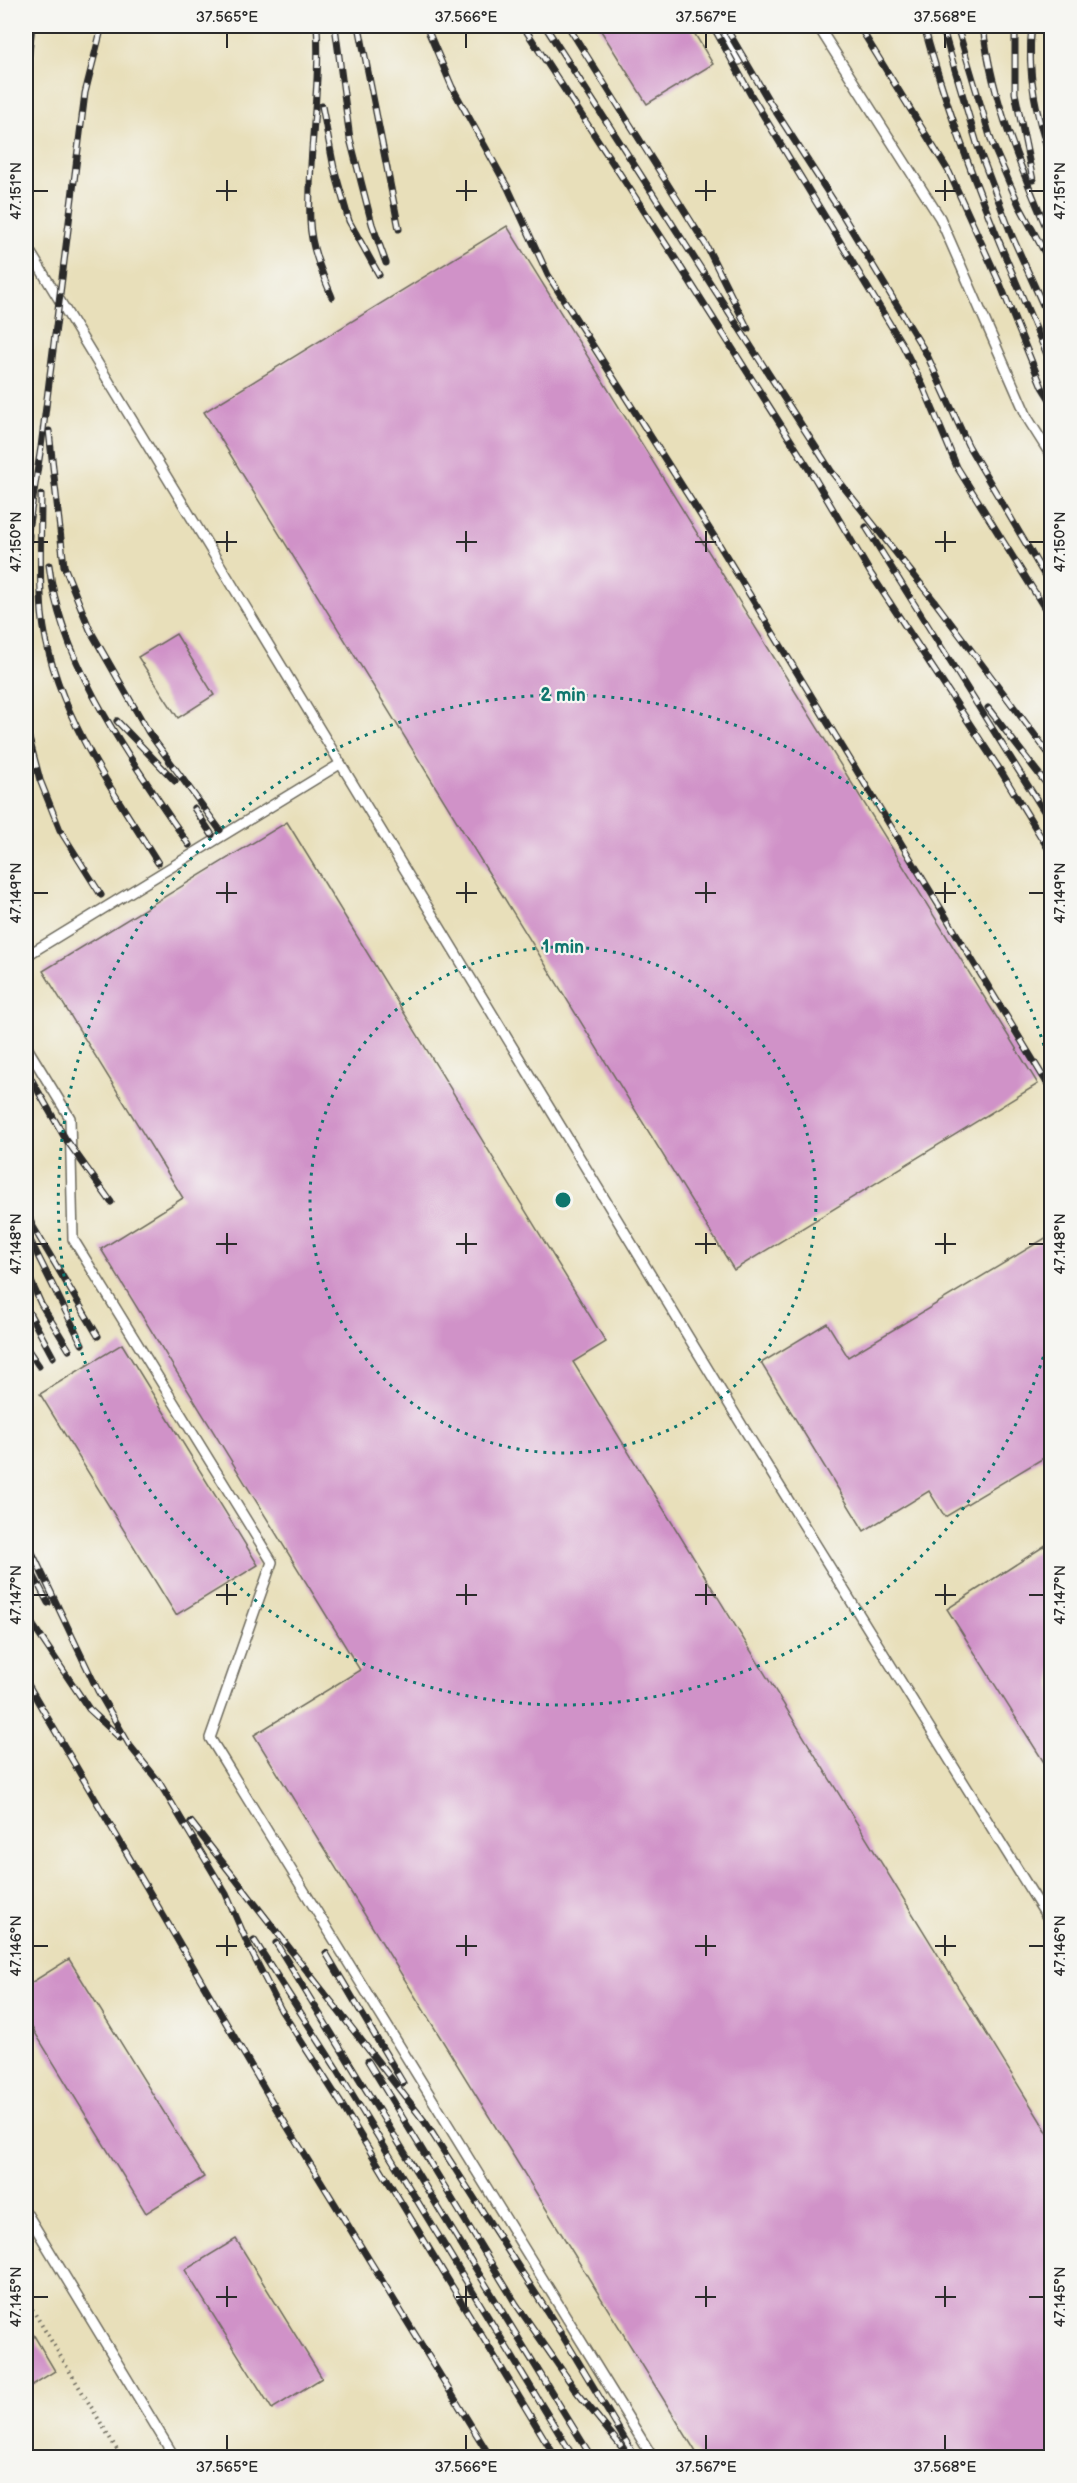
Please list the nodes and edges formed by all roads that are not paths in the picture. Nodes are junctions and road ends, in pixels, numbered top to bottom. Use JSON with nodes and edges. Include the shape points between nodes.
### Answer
{"nodes":[{"id":1,"x":718,"y":26,"type":"edge"},
{"id":2,"x":818,"y":26,"type":"edge"},
{"id":3,"x":739,"y":60,"type":"dead end"},
{"id":4,"x":26,"y":245,"type":"edge"},
{"id":5,"x":1052,"y":457,"type":"edge"},
{"id":6,"x":340,"y":764,"type":"junction"},
{"id":7,"x":26,"y":956,"type":"edge"},
{"id":8,"x":26,"y":1046,"type":"edge"},
{"id":9,"x":1052,"y":1925,"type":"edge"},
{"id":10,"x":26,"y":2212,"type":"edge"},
{"id":11,"x":175,"y":2457,"type":"edge"},
{"id":12,"x":653,"y":2457,"type":"edge"}],
"edges":[{"from":1,"to":3,"type":"lane"},
{"from":2,"to":5,"type":"lane","via":[[940,218],[1028,419]]},
{"from":4,"to":6,"type":"lane"},
{"from":6,"to":7,"type":"lane"},
{"from":6,"to":9,"type":"lane","via":[[746,1432]]},
{"from":8,"to":12,"type":"lane","via":[[69,1118],[73,1239],[272,1562],[210,1738]]},
{"from":10,"to":11,"type":"lane"}]}
